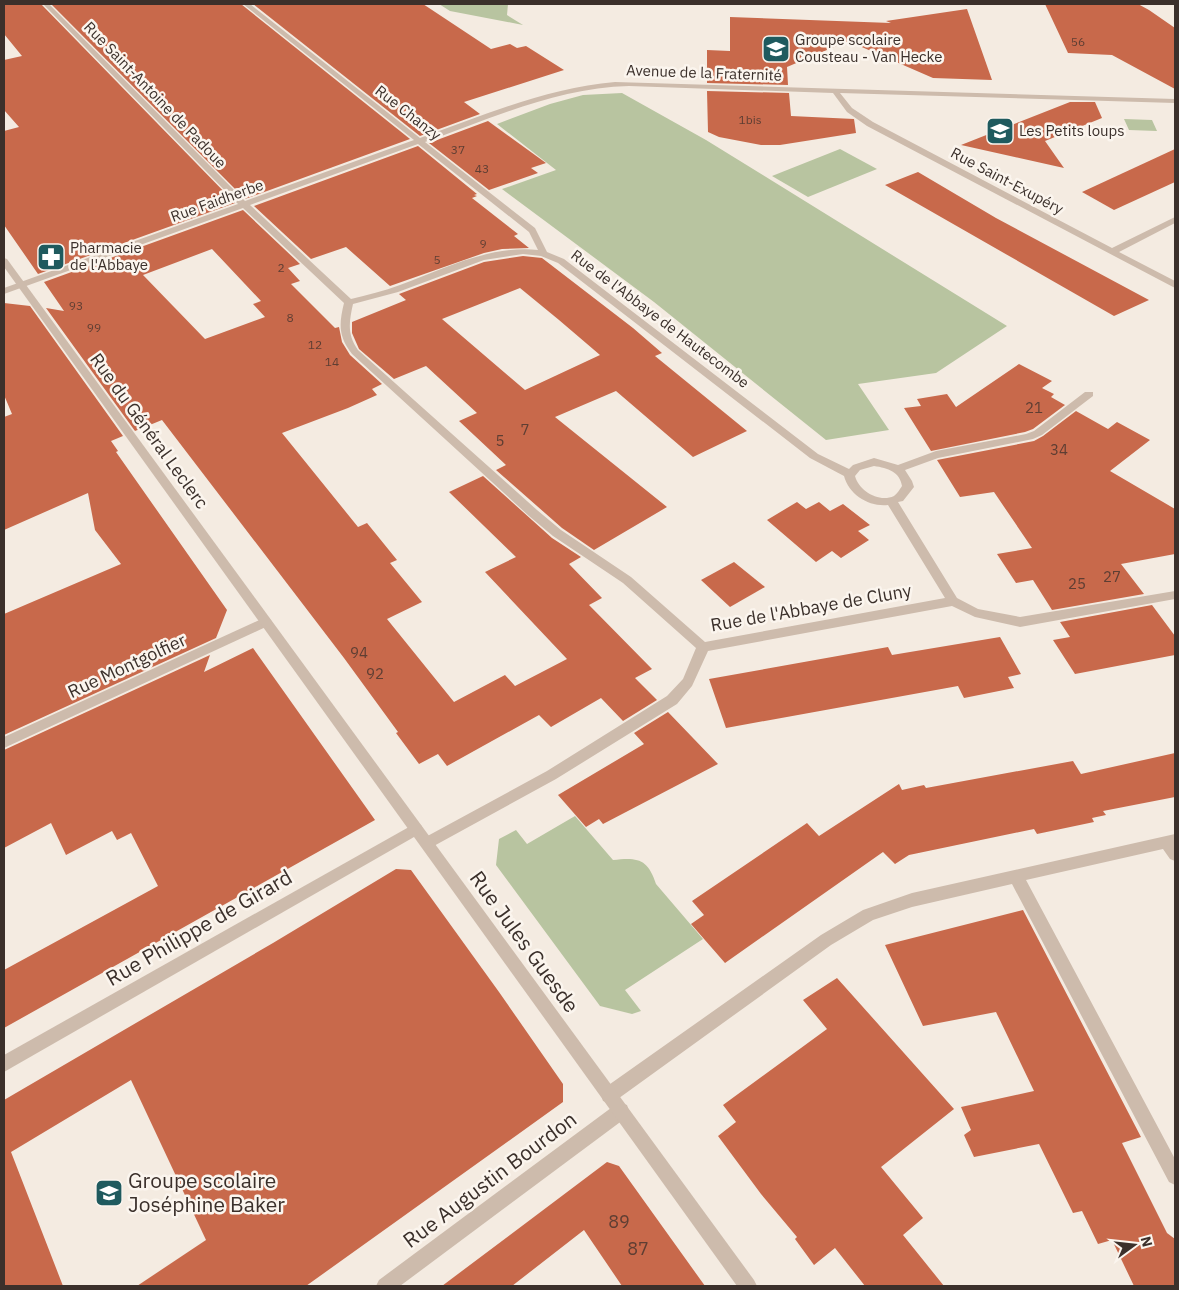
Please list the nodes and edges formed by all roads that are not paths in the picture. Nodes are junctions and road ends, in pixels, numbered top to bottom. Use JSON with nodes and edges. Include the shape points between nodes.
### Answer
{"nodes":[{"id":1,"x":46,"y":4,"type":"edge"},
{"id":2,"x":246,"y":4,"type":"edge"},
{"id":3,"x":835,"y":90,"type":"junction"},
{"id":4,"x":1175,"y":101,"type":"edge"},
{"id":5,"x":422,"y":141,"type":"junction"},
{"id":6,"x":245,"y":205,"type":"junction"},
{"id":7,"x":1175,"y":220,"type":"edge"},
{"id":8,"x":1112,"y":252,"type":"junction"},
{"id":9,"x":543,"y":253,"type":"junction"},
{"id":10,"x":4,"y":260,"type":"edge"},
{"id":11,"x":21,"y":285,"type":"junction"},
{"id":12,"x":1175,"y":285,"type":"edge"},
{"id":13,"x":4,"y":291,"type":"edge"},
{"id":14,"x":349,"y":302,"type":"junction"},
{"id":15,"x":1089,"y":394,"type":"dead end"},
{"id":16,"x":897,"y":469,"type":"junction"},
{"id":17,"x":850,"y":474,"type":"junction"},
{"id":18,"x":891,"y":500,"type":"junction"},
{"id":19,"x":1175,"y":595,"type":"edge"},
{"id":20,"x":953,"y":601,"type":"junction"},
{"id":21,"x":266,"y":622,"type":"junction"},
{"id":22,"x":703,"y":647,"type":"junction"},
{"id":23,"x":4,"y":743,"type":"edge"},
{"id":24,"x":416,"y":829,"type":"junction"},
{"id":25,"x":426,"y":843,"type":"junction"},
{"id":26,"x":1172,"y":846,"type":"edge"},
{"id":27,"x":1016,"y":876,"type":"junction"},
{"id":28,"x":4,"y":1064,"type":"edge"},
{"id":29,"x":609,"y":1095,"type":"junction"},
{"id":30,"x":621,"y":1110,"type":"junction"},
{"id":31,"x":1175,"y":1176,"type":"edge"},
{"id":32,"x":385,"y":1286,"type":"edge"},
{"id":33,"x":748,"y":1286,"type":"edge"}],
"edges":[{"from":1,"to":6,"type":"street","name":"Rue Saint-Antoine de Padoue"},
{"from":2,"to":5,"type":"street","name":"Rue Chanzy"},
{"from":3,"to":4,"type":"street","name":"Avenue de la Fraternité"},
{"from":3,"to":5,"type":"street","name":"Avenue de la Fraternité","via":[[629,84],[587,86],[540,98]]},
{"from":3,"to":8,"type":"street","name":"Rue Saint-Exupéry","via":[[841,103],[859,118]]},
{"from":5,"to":6,"type":"street","name":"Rue Faidherbe"},
{"from":5,"to":9,"type":"street","name":"Rue Chanzy","via":[[532,230]]},
{"from":6,"to":11,"type":"street","name":"Rue Faidherbe"},
{"from":6,"to":14,"type":"street","name":"Rue Saint-Antoine de Padoue"},
{"from":7,"to":8,"type":"street"},
{"from":8,"to":12,"type":"street","name":"Rue Saint-Exupéry"},
{"from":9,"to":14,"type":"street","name":"Rue de l'Abbaye de Hautecombe","via":[[519,251],[496,254],[398,289]]},
{"from":9,"to":17,"type":"street","name":"Rue de l'Abbaye de Hautecombe","via":[[561,261],[814,456]]},
{"from":10,"to":11,"type":"street","name":"Rue du Général Leclerc"},
{"from":11,"to":13,"type":"street","name":"Rue Faidherbe"},
{"from":11,"to":21,"type":"street","name":"Rue du Général Leclerc"},
{"from":14,"to":22,"type":"street","via":[[343,330],[355,352],[539,518],[627,580]]},
{"from":15,"to":16,"type":"street","via":[[1029,437],[936,455]]},
{"from":16,"to":17,"type":"street","via":[[874,462],[859,466]]},
{"from":16,"to":18,"type":"street","via":[[906,477],[908,487],[903,495]]},
{"from":17,"to":18,"type":"street","via":[[850,484],[859,494],[874,500]]},
{"from":18,"to":20,"type":"street"},
{"from":19,"to":20,"type":"street","via":[[1020,622],[975,613]]},
{"from":20,"to":22,"type":"street","name":"Rue de l'Abbaye de Cluny"},
{"from":21,"to":23,"type":"street","name":"Rue Montgolfier"},
{"from":21,"to":24,"type":"street","name":"Rue Jules Guesde"},
{"from":22,"to":25,"type":"street","name":"Rue de l'Abbaye de Cluny","via":[[688,683],[672,700],[556,772]]},
{"from":24,"to":25,"type":"street","name":"Rue Jules Guesde"},
{"from":24,"to":28,"type":"street","name":"Rue Philippe de Girard"},
{"from":25,"to":29,"type":"street","name":"Rue Jules Guesde"},
{"from":26,"to":27,"type":"street"},
{"from":27,"to":29,"type":"street","via":[[912,900],[850,924]]},
{"from":27,"to":31,"type":"street"},
{"from":29,"to":30,"type":"street","name":"Rue Jules Guesde"},
{"from":30,"to":32,"type":"street","name":"Rue Augustin Bourdon"},
{"from":30,"to":33,"type":"street","name":"Rue Jules Guesde"}]}
